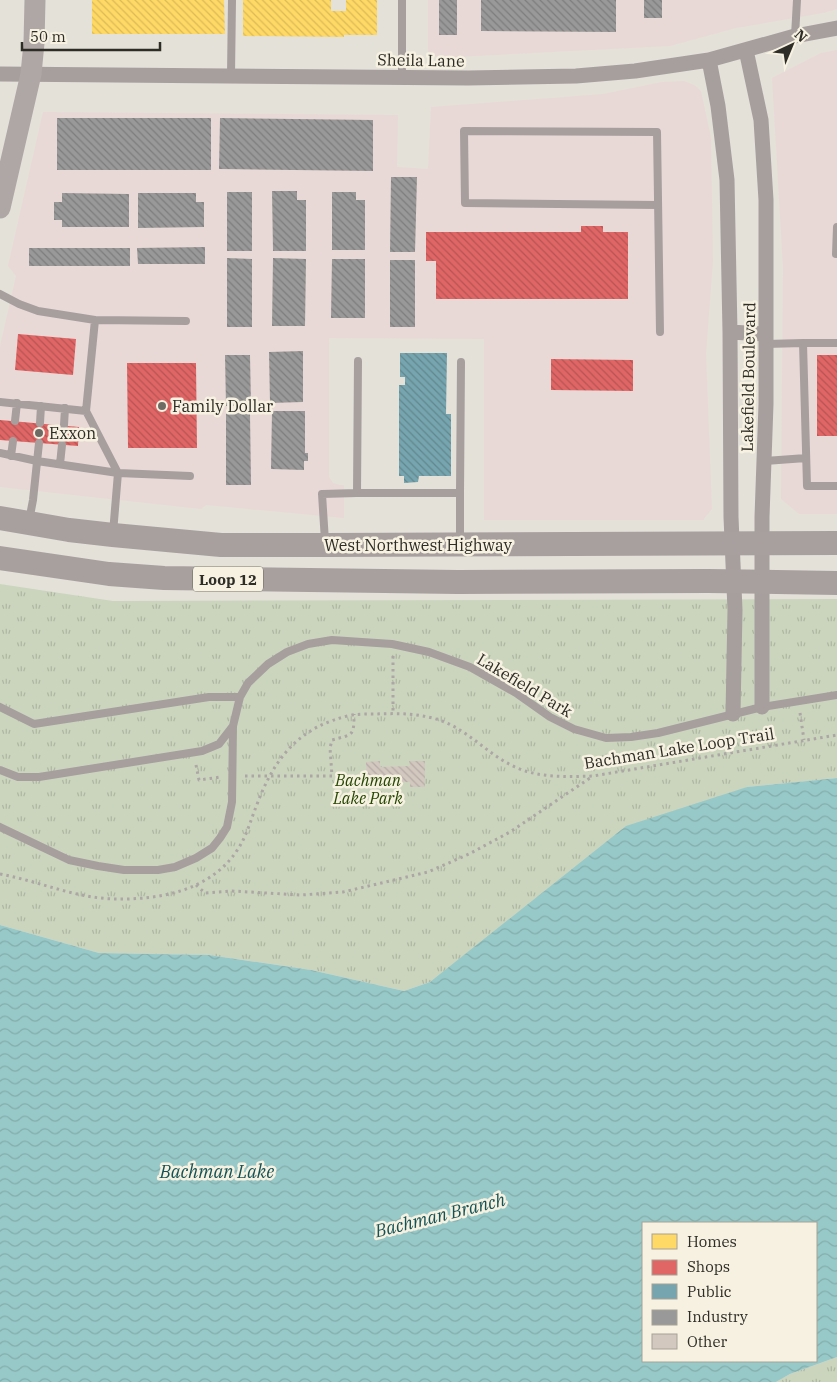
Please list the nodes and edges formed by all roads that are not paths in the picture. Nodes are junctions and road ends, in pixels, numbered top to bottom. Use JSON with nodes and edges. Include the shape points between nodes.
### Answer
{"nodes":[{"id":1,"x":35,"y":0,"type":"edge"},
{"id":2,"x":232,"y":0,"type":"edge"},
{"id":3,"x":402,"y":0,"type":"edge"},
{"id":4,"x":797,"y":0,"type":"edge"},
{"id":5,"x":837,"y":28,"type":"edge"},
{"id":6,"x":796,"y":36,"type":"junction"},
{"id":7,"x":746,"y":50,"type":"junction"},
{"id":8,"x":709,"y":60,"type":"junction"},
{"id":9,"x":0,"y":74,"type":"edge"},
{"id":10,"x":31,"y":74,"type":"junction"},
{"id":11,"x":231,"y":76,"type":"junction"},
{"id":12,"x":402,"y":78,"type":"junction"},
{"id":13,"x":658,"y":205,"type":"junction"},
{"id":14,"x":0,"y":208,"type":"edge"},
{"id":15,"x":837,"y":227,"type":"edge"},
{"id":16,"x":837,"y":254,"type":"edge"},
{"id":17,"x":0,"y":294,"type":"edge"},
{"id":18,"x":95,"y":320,"type":"junction"},
{"id":19,"x":186,"y":321,"type":"dead end"},
{"id":20,"x":660,"y":332,"type":"dead end"},
{"id":21,"x":730,"y":332,"type":"junction"},
{"id":22,"x":766,"y":339,"type":"junction"},
{"id":23,"x":804,"y":343,"type":"junction"},
{"id":24,"x":837,"y":343,"type":"edge"},
{"id":25,"x":358,"y":361,"type":"dead end"},
{"id":26,"x":461,"y":362,"type":"dead end"},
{"id":27,"x":0,"y":402,"type":"edge"},
{"id":28,"x":17,"y":403,"type":"junction"},
{"id":29,"x":41,"y":406,"type":"junction"},
{"id":30,"x":65,"y":408,"type":"junction"},
{"id":31,"x":86,"y":411,"type":"junction"},
{"id":32,"x":15,"y":421,"type":"dead end"},
{"id":33,"x":40,"y":423,"type":"dead end"},
{"id":34,"x":64,"y":425,"type":"dead end"},
{"id":35,"x":13,"y":441,"type":"dead end"},
{"id":36,"x":38,"y":443,"type":"dead end"},
{"id":37,"x":62,"y":445,"type":"dead end"},
{"id":38,"x":0,"y":454,"type":"edge"},
{"id":39,"x":12,"y":456,"type":"junction"},
{"id":40,"x":806,"y":458,"type":"junction"},
{"id":41,"x":37,"y":461,"type":"junction"},
{"id":42,"x":765,"y":461,"type":"junction"},
{"id":43,"x":60,"y":464,"type":"junction"},
{"id":44,"x":118,"y":473,"type":"junction"},
{"id":45,"x":190,"y":476,"type":"dead end"},
{"id":46,"x":837,"y":486,"type":"edge"},
{"id":47,"x":357,"y":493,"type":"junction"},
{"id":48,"x":460,"y":493,"type":"junction"},
{"id":49,"x":0,"y":518,"type":"edge"},
{"id":50,"x":28,"y":523,"type":"junction"},
{"id":51,"x":113,"y":535,"type":"junction"},
{"id":52,"x":732,"y":543,"type":"junction"},
{"id":53,"x":762,"y":543,"type":"junction"},
{"id":54,"x":837,"y":543,"type":"edge"},
{"id":55,"x":325,"y":545,"type":"junction"},
{"id":56,"x":460,"y":545,"type":"junction"},
{"id":57,"x":0,"y":558,"type":"edge"},
{"id":58,"x":164,"y":578,"type":"junction"},
{"id":59,"x":734,"y":581,"type":"junction"},
{"id":60,"x":762,"y":581,"type":"junction"},
{"id":61,"x":837,"y":583,"type":"edge"},
{"id":62,"x":837,"y":695,"type":"edge"},
{"id":63,"x":240,"y":697,"type":"junction"},
{"id":64,"x":0,"y":707,"type":"edge"},
{"id":65,"x":762,"y":707,"type":"junction"},
{"id":66,"x":734,"y":714,"type":"junction"},
{"id":67,"x":234,"y":726,"type":"junction"},
{"id":68,"x":0,"y":770,"type":"edge"},
{"id":69,"x":0,"y":827,"type":"edge"}],
"edges":[{"from":1,"to":10,"type":"street"},
{"from":2,"to":11,"type":"lane"},
{"from":3,"to":12,"type":"lane"},
{"from":4,"to":6,"type":"lane"},
{"from":5,"to":6,"type":"street","name":"Sheila Lane"},
{"from":6,"to":7,"type":"street","name":"Sheila Lane"},
{"from":7,"to":8,"type":"street","name":"Sheila Lane"},
{"from":7,"to":22,"type":"street","name":"Lakefield Boulevard","via":[[761,120],[766,209]]},
{"from":8,"to":12,"type":"street","name":"Sheila Lane","via":[[576,76]]},
{"from":8,"to":21,"type":"street","name":"Lakefield Boulevard","via":[[727,180]]},
{"from":9,"to":10,"type":"street","name":"Sheila Lane"},
{"from":10,"to":11,"type":"street","name":"Sheila Lane"},
{"from":10,"to":14,"type":"street"},
{"from":11,"to":12,"type":"street","name":"Sheila Lane"},
{"from":13,"to":13,"type":"lane","via":[[657,132],[464,131],[465,203]]},
{"from":13,"to":20,"type":"lane"},
{"from":15,"to":16,"type":"lane"},
{"from":17,"to":18,"type":"lane","via":[[38,311]]},
{"from":18,"to":19,"type":"lane"},
{"from":18,"to":31,"type":"lane"},
{"from":21,"to":22,"type":"street"},
{"from":21,"to":52,"type":"street","name":"Lakefield Boulevard"},
{"from":22,"to":23,"type":"lane"},
{"from":22,"to":42,"type":"street","name":"Lakefield Boulevard"},
{"from":23,"to":24,"type":"lane"},
{"from":23,"to":40,"type":"lane"},
{"from":25,"to":47,"type":"lane"},
{"from":26,"to":48,"type":"lane"},
{"from":27,"to":28,"type":"lane"},
{"from":28,"to":29,"type":"lane"},
{"from":28,"to":32,"type":"lane"},
{"from":29,"to":30,"type":"lane"},
{"from":29,"to":33,"type":"lane"},
{"from":30,"to":31,"type":"lane"},
{"from":30,"to":34,"type":"lane"},
{"from":31,"to":44,"type":"lane"},
{"from":35,"to":39,"type":"lane"},
{"from":36,"to":41,"type":"lane"},
{"from":37,"to":43,"type":"lane"},
{"from":38,"to":39,"type":"lane"},
{"from":39,"to":41,"type":"lane"},
{"from":40,"to":42,"type":"lane"},
{"from":40,"to":46,"type":"lane","via":[[807,486]]},
{"from":41,"to":43,"type":"lane"},
{"from":41,"to":50,"type":"lane"},
{"from":42,"to":53,"type":"street","name":"Lakefield Boulevard"},
{"from":43,"to":44,"type":"lane"},
{"from":44,"to":45,"type":"lane"},
{"from":44,"to":51,"type":"lane"},
{"from":47,"to":48,"type":"lane"},
{"from":47,"to":55,"type":"lane","via":[[322,494]]},
{"from":48,"to":56,"type":"lane"},
{"from":49,"to":50,"type":"main road","name":"West Northwest Highway","number":"Loop 12"},
{"from":50,"to":51,"type":"main road","name":"West Northwest Highway","number":"Loop 12"},
{"from":51,"to":55,"type":"main road","name":"West Northwest Highway","number":"Loop 12","via":[[221,544]]},
{"from":52,"to":53,"type":"main road","name":"West Northwest Highway","number":"Loop 12"},
{"from":52,"to":56,"type":"main road","name":"West Northwest Highway","number":"Loop 12"},
{"from":52,"to":59,"type":"street","name":"Lakefield Boulevard"},
{"from":53,"to":54,"type":"main road","name":"West Northwest Highway","number":"Loop 12"},
{"from":53,"to":60,"type":"street","name":"Lakefield Boulevard"},
{"from":55,"to":56,"type":"main road","name":"West Northwest Highway","number":"Loop 12"},
{"from":55,"to":58,"type":"main road","via":[[319,554],[303,563],[230,568]]},
{"from":57,"to":58,"type":"main road","number":"Loop 12","via":[[109,574]]},
{"from":58,"to":59,"type":"main road","number":"Loop 12"},
{"from":59,"to":60,"type":"main road","number":"Loop 12"},
{"from":59,"to":66,"type":"street","name":"Lakefield Boulevard"},
{"from":60,"to":61,"type":"main road","number":"Loop 12"},
{"from":60,"to":65,"type":"street","name":"Lakefield Boulevard"},
{"from":62,"to":65,"type":"lane","name":"Lakefield Park"},
{"from":63,"to":64,"type":"lane","via":[[209,697],[34,724]]},
{"from":63,"to":66,"type":"lane","name":"Lakefield Park","via":[[248,683],[287,652],[332,640],[392,644],[429,652],[470,667],[574,729],[606,738],[658,733]]},
{"from":63,"to":67,"type":"lane","name":"Lakefield Park"},
{"from":65,"to":66,"type":"lane","name":"Lakefield Park"},
{"from":67,"to":68,"type":"lane","via":[[219,744],[202,751],[39,777],[18,777]]},
{"from":67,"to":69,"type":"lane","name":"Lakefield Park","via":[[232,802],[226,827],[212,848],[196,858],[158,870],[124,870],[69,860]]}]}
